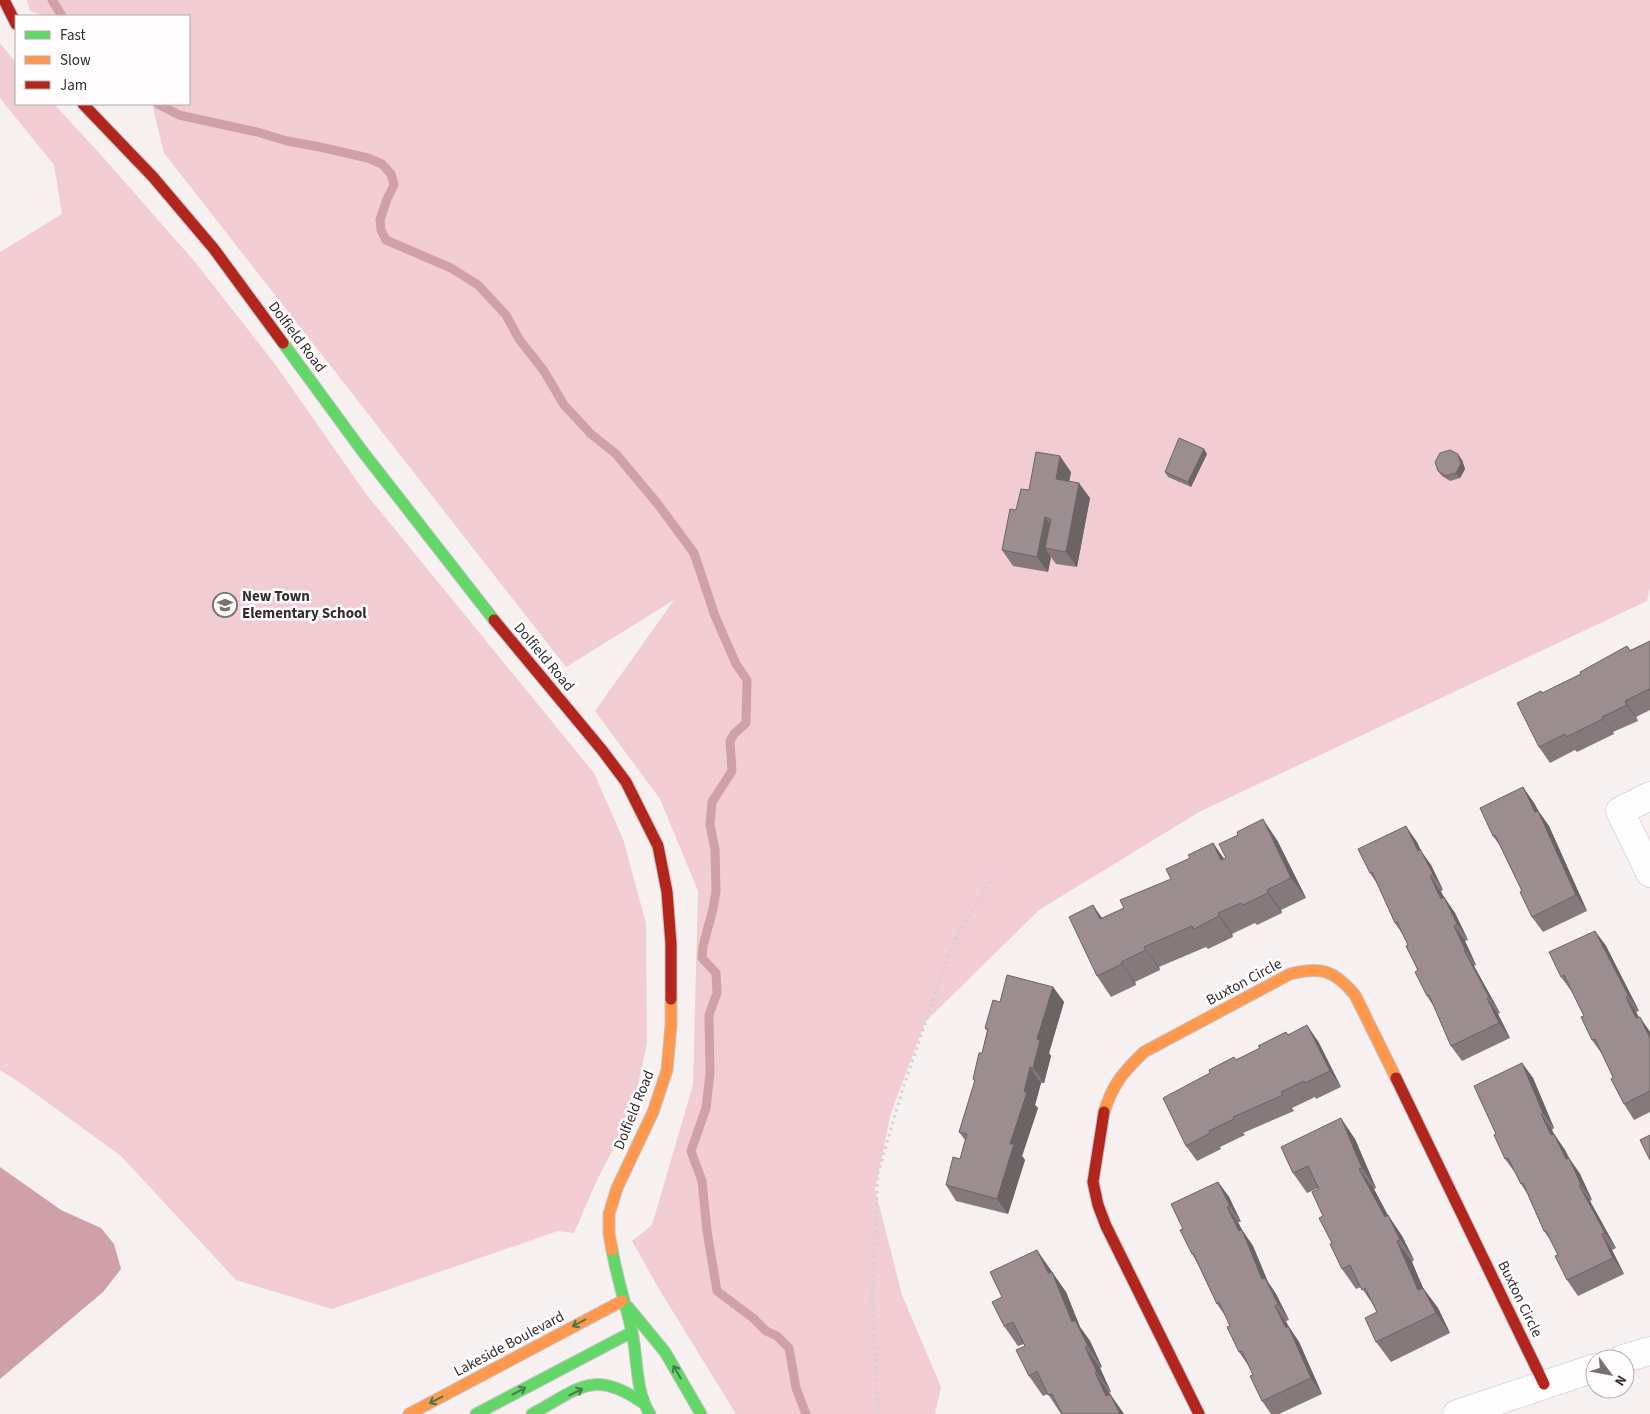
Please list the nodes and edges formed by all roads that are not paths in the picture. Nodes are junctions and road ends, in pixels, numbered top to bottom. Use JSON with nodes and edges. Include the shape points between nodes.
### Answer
{"nodes":[{"id":1,"x":4,"y":0,"type":"edge"},
{"id":2,"x":15,"y":22,"type":"edge"},
{"id":3,"x":84,"y":105,"type":"edge"},
{"id":4,"x":1650,"y":796,"type":"edge"},
{"id":5,"x":1650,"y":873,"type":"edge"},
{"id":6,"x":622,"y":1300,"type":"junction"},
{"id":7,"x":632,"y":1332,"type":"junction"},
{"id":8,"x":1650,"y":1351,"type":"edge"},
{"id":9,"x":1635,"y":1355,"type":"edge"},
{"id":10,"x":1585,"y":1371,"type":"edge"},
{"id":11,"x":1544,"y":1384,"type":"junction"},
{"id":12,"x":644,"y":1403,"type":"junction"},
{"id":13,"x":409,"y":1414,"type":"edge"},
{"id":14,"x":476,"y":1414,"type":"edge"},
{"id":15,"x":532,"y":1414,"type":"edge"},
{"id":16,"x":650,"y":1414,"type":"edge"},
{"id":17,"x":701,"y":1414,"type":"edge"},
{"id":18,"x":1200,"y":1414,"type":"edge"},
{"id":19,"x":1457,"y":1414,"type":"edge"}],
"edges":[{"from":1,"to":2,"type":"street"},
{"from":3,"to":6,"type":"street","name":"Dolfield Road","via":[[153,177],[214,249],[363,452],[516,648],[626,782],[658,846],[671,944],[671,1025],[667,1070],[653,1112],[617,1188],[609,1214],[609,1234]]},
{"from":4,"to":5,"type":"street","via":[[1620,811]]},
{"from":6,"to":7,"type":"street","name":"Dolfield Road"},
{"from":6,"to":13,"type":"street","name":"Lakeside Boulevard","one_way":true},
{"from":17,"to":6,"type":"street","one_way":true,"via":[[665,1352]]},
{"from":7,"to":12,"type":"street","name":"Dolfield Road"},
{"from":14,"to":7,"type":"street","one_way":true},
{"from":8,"to":9,"type":"street"},
{"from":10,"to":11,"type":"street"},
{"from":11,"to":18,"type":"street","name":"Buxton Circle","via":[[1359,1001],[1347,984],[1331,973],[1313,969],[1290,974],[1144,1052],[1125,1070],[1111,1091],[1103,1116],[1093,1182],[1098,1205]]},
{"from":11,"to":19,"type":"street"},
{"from":15,"to":12,"type":"street","one_way":true,"via":[[592,1384],[607,1385],[629,1393]]},
{"from":12,"to":16,"type":"street"}]}
